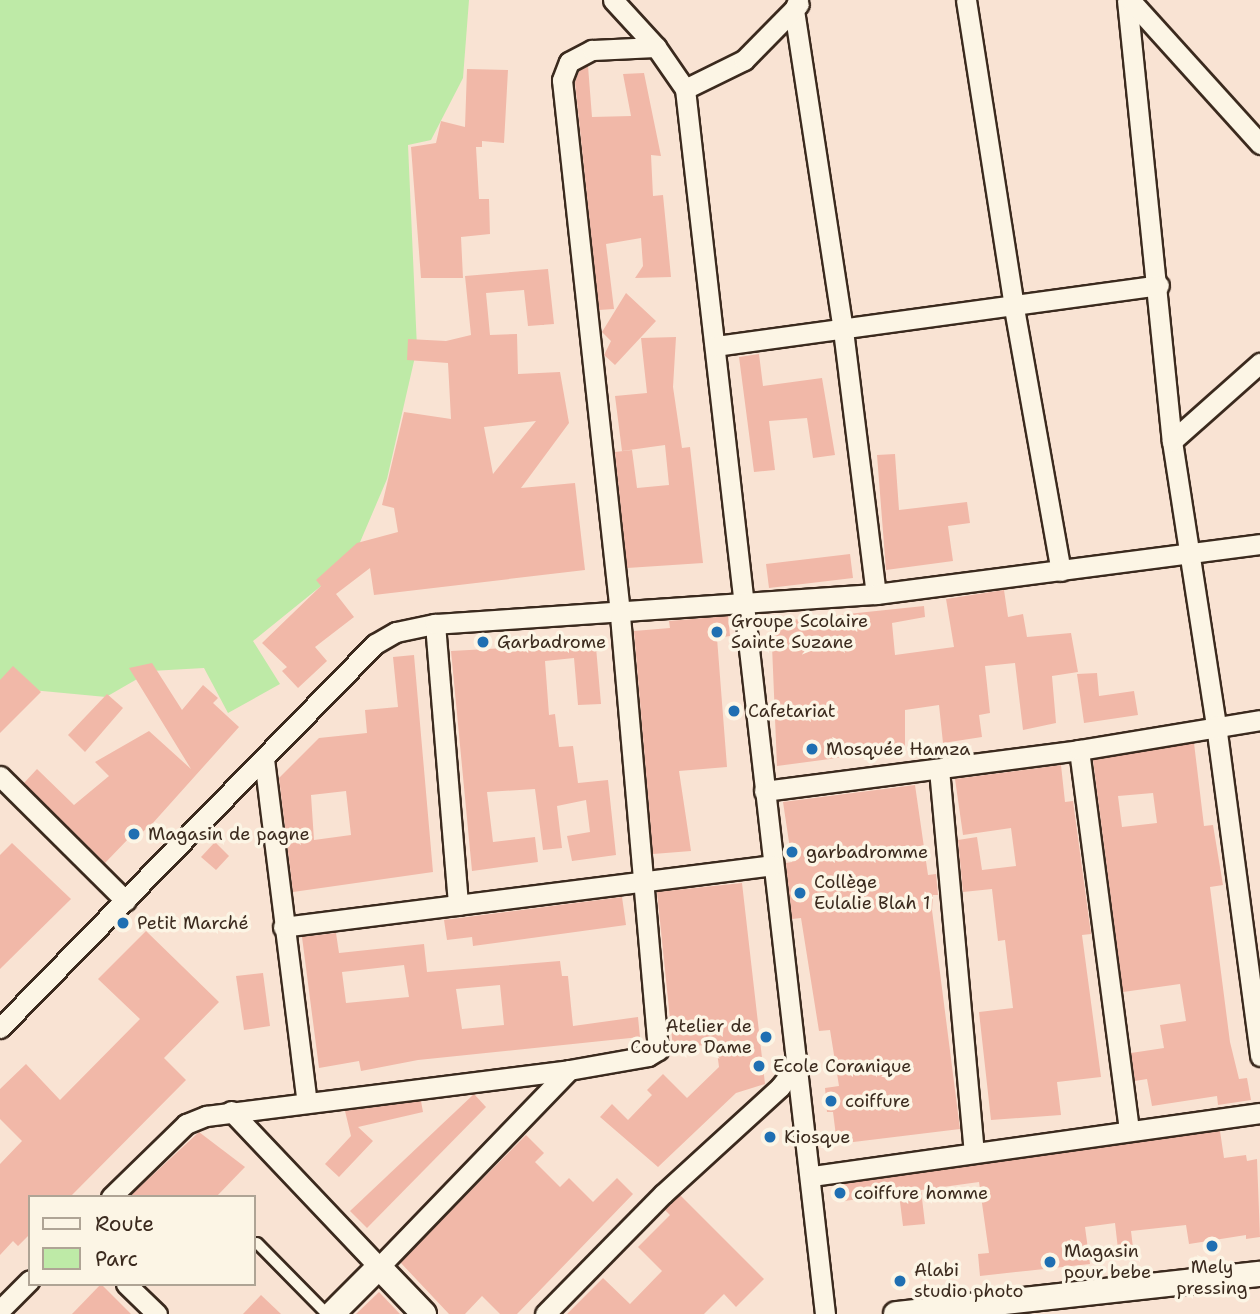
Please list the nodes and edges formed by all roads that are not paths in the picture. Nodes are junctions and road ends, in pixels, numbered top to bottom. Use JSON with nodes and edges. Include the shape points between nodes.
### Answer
{"nodes":[{"id":1,"x":613,"y":0,"type":"edge"},
{"id":2,"x":966,"y":0,"type":"edge"},
{"id":3,"x":1128,"y":0,"type":"edge"},
{"id":4,"x":798,"y":3,"type":"edge"},
{"id":5,"x":656,"y":47,"type":"junction"},
{"id":6,"x":685,"y":89,"type":"junction"},
{"id":7,"x":1260,"y":144,"type":"edge"},
{"id":8,"x":1159,"y":285,"type":"junction"},
{"id":9,"x":1014,"y":308,"type":"junction"},
{"id":10,"x":843,"y":330,"type":"junction"},
{"id":11,"x":715,"y":346,"type":"junction"},
{"id":12,"x":1260,"y":363,"type":"edge"},
{"id":13,"x":1172,"y":441,"type":"junction"},
{"id":14,"x":1260,"y":544,"type":"edge"},
{"id":15,"x":1190,"y":552,"type":"junction"},
{"id":16,"x":1061,"y":571,"type":"junction"},
{"id":17,"x":876,"y":594,"type":"junction"},
{"id":18,"x":747,"y":603,"type":"junction"},
{"id":19,"x":620,"y":613,"type":"junction"},
{"id":20,"x":435,"y":624,"type":"junction"},
{"id":21,"x":1260,"y":720,"type":"edge"},
{"id":22,"x":1216,"y":725,"type":"junction"},
{"id":23,"x":1079,"y":750,"type":"junction"},
{"id":24,"x":264,"y":759,"type":"junction"},
{"id":25,"x":939,"y":769,"type":"junction"},
{"id":26,"x":0,"y":776,"type":"edge"},
{"id":27,"x":764,"y":791,"type":"junction"},
{"id":28,"x":772,"y":865,"type":"junction"},
{"id":29,"x":642,"y":881,"type":"junction"},
{"id":30,"x":126,"y":901,"type":"junction"},
{"id":31,"x":458,"y":905,"type":"junction"},
{"id":32,"x":283,"y":927,"type":"junction"},
{"id":33,"x":0,"y":1028,"type":"edge"},
{"id":34,"x":1260,"y":1056,"type":"edge"},
{"id":35,"x":798,"y":1064,"type":"junction"},
{"id":36,"x":569,"y":1070,"type":"junction"},
{"id":37,"x":307,"y":1102,"type":"junction"},
{"id":38,"x":231,"y":1111,"type":"junction"},
{"id":39,"x":1260,"y":1113,"type":"edge"},
{"id":40,"x":1129,"y":1129,"type":"junction"},
{"id":41,"x":974,"y":1152,"type":"junction"},
{"id":42,"x":812,"y":1176,"type":"junction"},
{"id":43,"x":113,"y":1195,"type":"edge"},
{"id":44,"x":257,"y":1243,"type":"dead end"},
{"id":45,"x":379,"y":1267,"type":"junction"},
{"id":46,"x":1260,"y":1274,"type":"edge"},
{"id":47,"x":28,"y":1282,"type":"edge"},
{"id":48,"x":128,"y":1286,"type":"edge"},
{"id":49,"x":0,"y":1310,"type":"edge"},
{"id":50,"x":157,"y":1314,"type":"edge"},
{"id":51,"x":330,"y":1314,"type":"edge"},
{"id":52,"x":424,"y":1314,"type":"edge"},
{"id":53,"x":545,"y":1314,"type":"edge"},
{"id":54,"x":825,"y":1314,"type":"edge"},
{"id":55,"x":896,"y":1314,"type":"edge"}],
"edges":[{"from":1,"to":5,"type":"street"},
{"from":2,"to":9,"type":"street"},
{"from":3,"to":7,"type":"street"},
{"from":3,"to":8,"type":"street"},
{"from":4,"to":6,"type":"street","via":[[744,60]]},
{"from":4,"to":10,"type":"street"},
{"from":5,"to":6,"type":"street"},
{"from":5,"to":19,"type":"street","via":[[592,50],[569,62],[562,80]]},
{"from":6,"to":11,"type":"street"},
{"from":8,"to":9,"type":"street"},
{"from":8,"to":13,"type":"street"},
{"from":9,"to":10,"type":"street"},
{"from":9,"to":16,"type":"street"},
{"from":10,"to":11,"type":"street"},
{"from":10,"to":17,"type":"street"},
{"from":11,"to":18,"type":"street"},
{"from":12,"to":13,"type":"street"},
{"from":13,"to":15,"type":"street"},
{"from":14,"to":15,"type":"street"},
{"from":15,"to":16,"type":"street"},
{"from":15,"to":22,"type":"street"},
{"from":16,"to":17,"type":"street"},
{"from":17,"to":18,"type":"street"},
{"from":18,"to":19,"type":"street"},
{"from":18,"to":27,"type":"street"},
{"from":19,"to":20,"type":"street"},
{"from":19,"to":29,"type":"street"},
{"from":20,"to":24,"type":"street","via":[[396,632],[375,644]]},
{"from":20,"to":31,"type":"street"},
{"from":21,"to":22,"type":"street"},
{"from":22,"to":23,"type":"street"},
{"from":22,"to":34,"type":"street"},
{"from":23,"to":25,"type":"street"},
{"from":23,"to":40,"type":"street"},
{"from":24,"to":30,"type":"street"},
{"from":24,"to":32,"type":"street"},
{"from":25,"to":27,"type":"street"},
{"from":25,"to":41,"type":"street"},
{"from":26,"to":30,"type":"street"},
{"from":27,"to":28,"type":"street"},
{"from":28,"to":29,"type":"street"},
{"from":28,"to":35,"type":"street"},
{"from":29,"to":31,"type":"street"},
{"from":29,"to":36,"type":"street","via":[[658,1050]]},
{"from":30,"to":33,"type":"street"},
{"from":31,"to":32,"type":"street"},
{"from":32,"to":37,"type":"street"},
{"from":35,"to":42,"type":"street"},
{"from":35,"to":53,"type":"street","via":[[780,1087],[663,1194]]},
{"from":36,"to":37,"type":"street"},
{"from":36,"to":45,"type":"street"},
{"from":37,"to":38,"type":"street"},
{"from":38,"to":43,"type":"street","via":[[186,1124]]},
{"from":38,"to":45,"type":"street"},
{"from":39,"to":40,"type":"street"},
{"from":40,"to":41,"type":"street"},
{"from":41,"to":42,"type":"street"},
{"from":42,"to":54,"type":"street"},
{"from":44,"to":51,"type":"lane"},
{"from":45,"to":51,"type":"street"},
{"from":45,"to":52,"type":"street"},
{"from":46,"to":55,"type":"street"},
{"from":47,"to":49,"type":"street"},
{"from":48,"to":50,"type":"street"}]}
